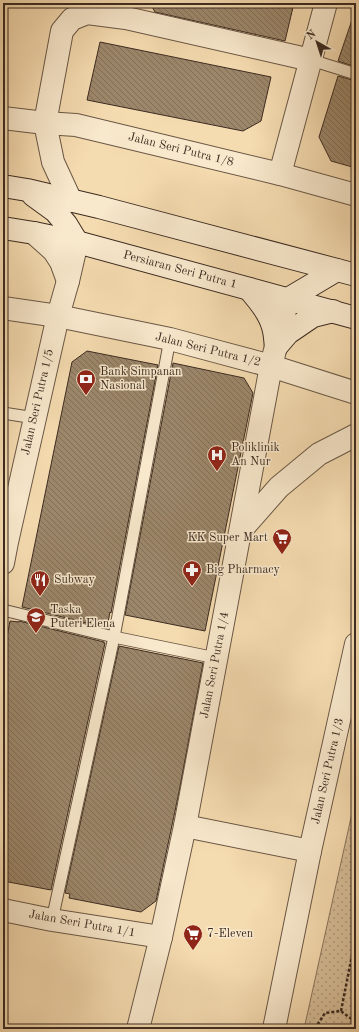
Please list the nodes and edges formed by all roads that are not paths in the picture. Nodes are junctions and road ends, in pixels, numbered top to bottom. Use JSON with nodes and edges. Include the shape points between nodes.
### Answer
{"nodes":[{"id":1,"x":326,"y":3,"type":"edge"},
{"id":2,"x":122,"y":11,"type":"edge"},
{"id":3,"x":311,"y":60,"type":"junction"},
{"id":4,"x":356,"y":74,"type":"edge"},
{"id":5,"x":3,"y":118,"type":"edge"},
{"id":6,"x":45,"y":123,"type":"junction"},
{"id":7,"x":280,"y":174,"type":"junction"},
{"id":8,"x":3,"y":186,"type":"edge"},
{"id":9,"x":28,"y":190,"type":"junction"},
{"id":10,"x":356,"y":195,"type":"edge"},
{"id":11,"x":71,"y":201,"type":"junction"},
{"id":12,"x":3,"y":228,"type":"edge"},
{"id":13,"x":34,"y":233,"type":"junction"},
{"id":14,"x":77,"y":242,"type":"junction"},
{"id":15,"x":346,"y":273,"type":"edge"},
{"id":16,"x":68,"y":281,"type":"junction"},
{"id":17,"x":249,"y":289,"type":"junction"},
{"id":18,"x":288,"y":299,"type":"junction"},
{"id":19,"x":3,"y":308,"type":"edge"},
{"id":20,"x":333,"y":311,"type":"junction"},
{"id":21,"x":58,"y":316,"type":"junction"},
{"id":22,"x":356,"y":318,"type":"edge"},
{"id":23,"x":170,"y":339,"type":"junction"},
{"id":24,"x":273,"y":356,"type":"junction"},
{"id":25,"x":356,"y":393,"type":"edge"},
{"id":26,"x":3,"y":413,"type":"edge"},
{"id":27,"x":34,"y":418,"type":"junction"},
{"id":28,"x":356,"y":435,"type":"edge"},
{"id":29,"x":241,"y":530,"type":"junction"},
{"id":30,"x":5,"y":542,"type":"edge"},
{"id":31,"x":3,"y":563,"type":"edge"},
{"id":32,"x":3,"y":610,"type":"edge"},
{"id":33,"x":114,"y":637,"type":"junction"},
{"id":34,"x":356,"y":644,"type":"edge"},
{"id":35,"x":216,"y":658,"type":"junction"},
{"id":36,"x":185,"y":826,"type":"junction"},
{"id":37,"x":310,"y":851,"type":"junction"},
{"id":38,"x":3,"y":910,"type":"edge"},
{"id":39,"x":52,"y":920,"type":"junction"},
{"id":40,"x":161,"y":937,"type":"junction"},
{"id":41,"x":138,"y":1029,"type":"edge"},
{"id":42,"x":274,"y":1029,"type":"edge"}],
"edges":[{"from":1,"to":3,"type":"street"},
{"from":2,"to":3,"type":"street"},
{"from":2,"to":6,"type":"street","via":[[86,13],[72,19],[62,31]]},
{"from":3,"to":4,"type":"lane"},
{"from":3,"to":7,"type":"street"},
{"from":5,"to":6,"type":"street","name":"Jalan Seri Putra 1/8"},
{"from":6,"to":7,"type":"street","name":"Jalan Seri Putra 1/8","via":[[76,125]]},
{"from":6,"to":11,"type":"street","via":[[53,162]]},
{"from":7,"to":10,"type":"street","name":"Jalan Seri Putra 1/8"},
{"from":8,"to":9,"type":"street"},
{"from":9,"to":11,"type":"street"},
{"from":9,"to":14,"type":"street","via":[[55,211]]},
{"from":11,"to":15,"type":"street"},
{"from":12,"to":13,"type":"street","name":"Persiaran Seri Putra 1"},
{"from":13,"to":14,"type":"street","name":"Persiaran Seri Putra 1"},
{"from":13,"to":16,"type":"street","via":[[54,251]]},
{"from":14,"to":16,"type":"street","name":"Jalan Seri Putra 1/5"},
{"from":14,"to":17,"type":"street","name":"Persiaran Seri Putra 1"},
{"from":15,"to":18,"type":"street"},
{"from":16,"to":21,"type":"street","name":"Jalan Seri Putra 1/5"},
{"from":17,"to":18,"type":"street","name":"Persiaran Seri Putra 1"},
{"from":17,"to":24,"type":"street","via":[[268,314],[273,326]]},
{"from":18,"to":20,"type":"street","name":"Persiaran Seri Putra 1"},
{"from":18,"to":24,"type":"street","name":"Jalan Seri Putra 1/4"},
{"from":19,"to":21,"type":"street","name":"Jalan Seri Putra 1/2"},
{"from":20,"to":22,"type":"street","name":"Persiaran Seri Putra 1"},
{"from":20,"to":24,"type":"street","via":[[313,316],[288,333]]},
{"from":21,"to":23,"type":"street","name":"Jalan Seri Putra 1/2"},
{"from":21,"to":27,"type":"street","name":"Jalan Seri Putra 1/5"},
{"from":23,"to":24,"type":"street","name":"Jalan Seri Putra 1/2"},
{"from":23,"to":33,"type":"lane"},
{"from":24,"to":25,"type":"street","name":"Jalan Seri Putra 1/2"},
{"from":24,"to":29,"type":"street","name":"Jalan Seri Putra 1/4"},
{"from":26,"to":27,"type":"lane"},
{"from":27,"to":30,"type":"street","name":"Jalan Seri Putra 1/5"},
{"from":28,"to":29,"type":"street","via":[[319,454],[279,487]]},
{"from":29,"to":35,"type":"street","name":"Jalan Seri Putra 1/4"},
{"from":30,"to":31,"type":"street","name":"Jalan Seri Putra 1/5"},
{"from":32,"to":33,"type":"lane"},
{"from":33,"to":35,"type":"lane"},
{"from":33,"to":39,"type":"lane"},
{"from":34,"to":37,"type":"street","name":"Jalan Seri Putra 1/3"},
{"from":35,"to":36,"type":"street","name":"Jalan Seri Putra 1/4"},
{"from":36,"to":37,"type":"street"},
{"from":36,"to":40,"type":"street","name":"Jalan Seri Putra 1/4"},
{"from":37,"to":42,"type":"street","name":"Jalan Seri Putra 1/3"},
{"from":38,"to":39,"type":"street","name":"Jalan Seri Putra 1/1"},
{"from":39,"to":40,"type":"street","name":"Jalan Seri Putra 1/1"},
{"from":40,"to":41,"type":"street","name":"Jalan Seri Putra 1/4"}]}
